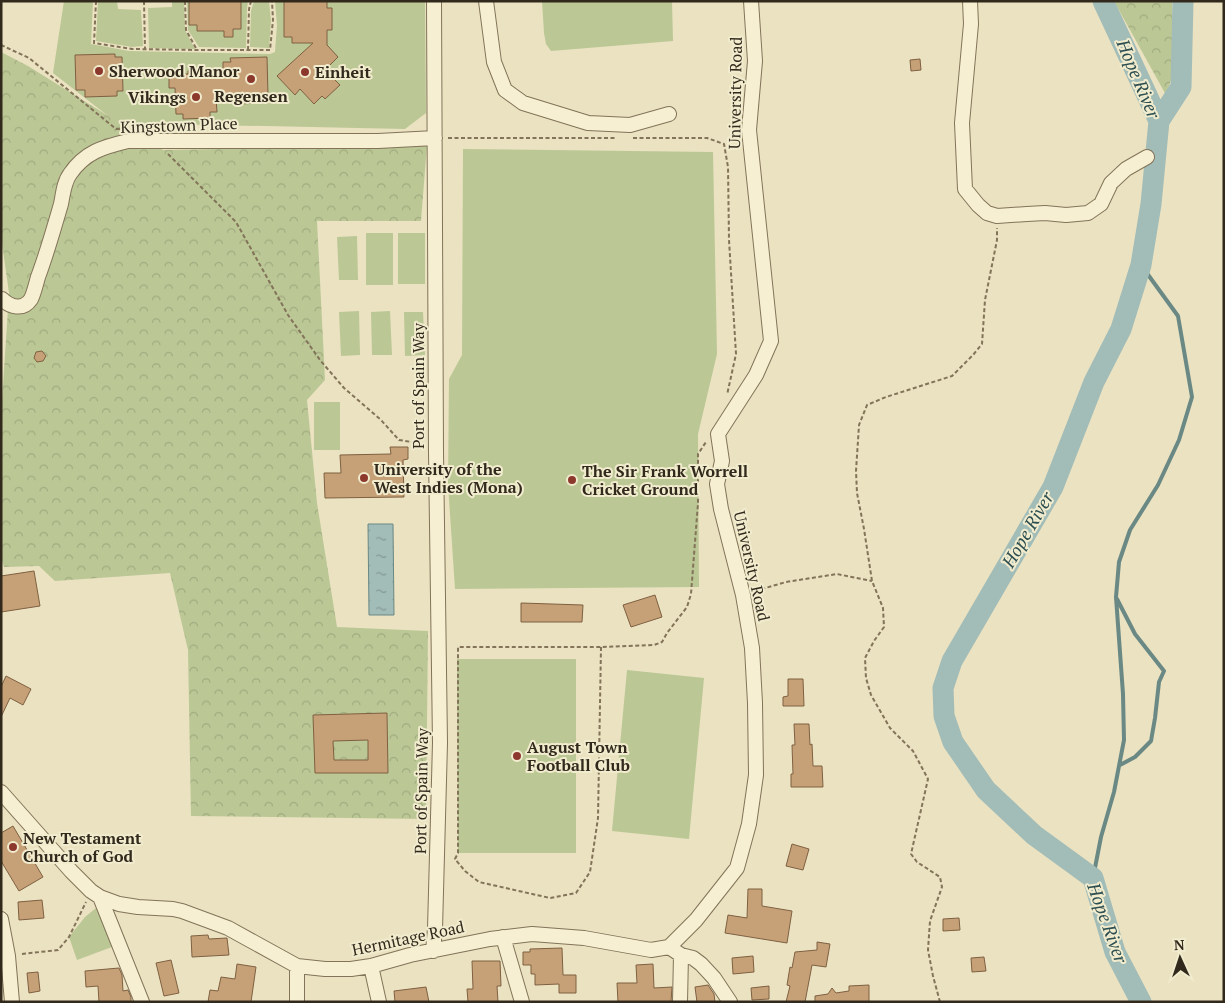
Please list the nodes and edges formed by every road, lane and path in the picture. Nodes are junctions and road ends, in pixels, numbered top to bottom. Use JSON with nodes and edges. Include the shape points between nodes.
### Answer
{"nodes":[{"id":1,"x":96,"y":1,"type":"edge"},
{"id":2,"x":144,"y":1,"type":"edge"},
{"id":3,"x":185,"y":1,"type":"edge"},
{"id":4,"x":251,"y":1,"type":"edge"},
{"id":5,"x":272,"y":1,"type":"edge"},
{"id":6,"x":434,"y":1,"type":"edge"},
{"id":7,"x":486,"y":1,"type":"edge"},
{"id":8,"x":751,"y":1,"type":"edge"},
{"id":9,"x":970,"y":1,"type":"edge"},
{"id":10,"x":1,"y":45,"type":"edge"},
{"id":11,"x":145,"y":49,"type":"junction"},
{"id":12,"x":197,"y":50,"type":"junction"},
{"id":13,"x":248,"y":50,"type":"junction"},
{"id":14,"x":669,"y":114,"type":"dead end"},
{"id":15,"x":124,"y":130,"type":"dead end"},
{"id":16,"x":435,"y":138,"type":"junction"},
{"id":17,"x":620,"y":138,"type":"dead end"},
{"id":18,"x":629,"y":138,"type":"dead end"},
{"id":19,"x":153,"y":141,"type":"junction"},
{"id":20,"x":1147,"y":157,"type":"dead end"},
{"id":21,"x":997,"y":216,"type":"junction"},
{"id":22,"x":1,"y":294,"type":"edge"},
{"id":23,"x":2,"y":299,"type":"edge"},
{"id":24,"x":1,"y":303,"type":"edge"},
{"id":25,"x":727,"y":398,"type":"dead end"},
{"id":26,"x":708,"y":439,"type":"dead end"},
{"id":27,"x":436,"y":452,"type":"junction"},
{"id":28,"x":872,"y":581,"type":"junction"},
{"id":29,"x":743,"y":595,"type":"junction"},
{"id":30,"x":601,"y":647,"type":"junction"},
{"id":31,"x":1,"y":792,"type":"edge"},
{"id":32,"x":96,"y":894,"type":"junction"},
{"id":33,"x":1,"y":919,"type":"edge"},
{"id":34,"x":503,"y":937,"type":"junction"},
{"id":35,"x":670,"y":947,"type":"junction"},
{"id":36,"x":433,"y":951,"type":"junction"},
{"id":37,"x":682,"y":955,"type":"junction"},
{"id":38,"x":8,"y":956,"type":"junction"},
{"id":39,"x":297,"y":966,"type":"junction"},
{"id":40,"x":371,"y":966,"type":"junction"},
{"id":41,"x":12,"y":1002,"type":"edge"},
{"id":42,"x":142,"y":1002,"type":"edge"},
{"id":43,"x":297,"y":1002,"type":"edge"},
{"id":44,"x":379,"y":1002,"type":"edge"},
{"id":45,"x":522,"y":1002,"type":"edge"},
{"id":46,"x":680,"y":1002,"type":"edge"},
{"id":47,"x":730,"y":1002,"type":"edge"},
{"id":48,"x":940,"y":1002,"type":"edge"}],
"edges":[{"from":1,"to":11,"type":"path","via":[[94,43]]},
{"from":2,"to":11,"type":"path"},
{"from":3,"to":12,"type":"path","via":[[186,30]]},
{"from":4,"to":13,"type":"path"},
{"from":5,"to":13,"type":"path","via":[[270,50]]},
{"from":6,"to":16,"type":"street","name":"Port of Spain Way"},
{"from":7,"to":14,"type":"street","via":[[494,62],[505,90],[522,102],[588,123],[630,125]]},
{"from":8,"to":29,"type":"street","name":"University Road","via":[[756,60],[749,130],[771,341],[756,375],[718,434],[722,461],[717,484]]},
{"from":9,"to":21,"type":"street","via":[[971,24],[962,123],[965,189],[987,213]]},
{"from":10,"to":15,"type":"path","via":[[30,58],[116,129]]},
{"from":11,"to":12,"type":"path"},
{"from":12,"to":13,"type":"path"},
{"from":16,"to":17,"type":"path"},
{"from":16,"to":19,"type":"street","name":"Kingstown Place"},
{"from":16,"to":27,"type":"street","name":"Port of Spain Way"},
{"from":18,"to":25,"type":"path","via":[[707,138],[724,144],[728,167],[736,354]]},
{"from":19,"to":23,"type":"street","name":"Kingstown Place","via":[[128,141],[104,146],[80,161],[68,176],[49,247],[30,299],[23,306],[13,307]]},
{"from":19,"to":27,"type":"path","via":[[236,222],[288,315],[344,388],[399,440],[418,443]]},
{"from":20,"to":21,"type":"street","via":[[1126,169],[1111,183],[1101,204],[1088,213]]},
{"from":21,"to":28,"type":"path","via":[[997,240],[982,344],[952,376],[867,406],[859,425],[857,493]]},
{"from":22,"to":23,"type":"street"},
{"from":23,"to":24,"type":"street"},
{"from":26,"to":30,"type":"path","via":[[698,454],[698,502],[691,594],[687,607],[662,642]]},
{"from":27,"to":36,"type":"street","name":"Port of Spain Way","via":[[440,744]]},
{"from":28,"to":29,"type":"path","via":[[837,574],[786,582]]},
{"from":28,"to":48,"type":"path","via":[[883,608],[884,627],[865,658],[866,678],[890,728],[913,751],[928,779],[910,854],[940,877],[942,887],[930,921],[928,950]]},
{"from":29,"to":35,"type":"street","name":"University Road","via":[[752,648],[755,703],[756,775],[749,824],[737,868]]},
{"from":30,"to":30,"type":"path","via":[[598,818],[590,872],[576,893],[550,898],[479,882],[455,859],[458,853],[458,647]]},
{"from":31,"to":32,"type":"street","name":"Hermitage Road","via":[[71,872]]},
{"from":32,"to":38,"type":"path","via":[[58,950]]},
{"from":32,"to":39,"type":"street","name":"Hermitage Road","via":[[119,904],[182,911],[228,928]]},
{"from":32,"to":42,"type":"street"},
{"from":33,"to":38,"type":"street"},
{"from":34,"to":35,"type":"street","name":"Hermitage Road","via":[[532,934],[584,938],[651,950]]},
{"from":34,"to":36,"type":"street","name":"Hermitage Road"},
{"from":34,"to":45,"type":"street"},
{"from":35,"to":37,"type":"street"},
{"from":36,"to":40,"type":"street","name":"Hermitage Road"},
{"from":37,"to":46,"type":"street"},
{"from":37,"to":47,"type":"street","via":[[701,964]]},
{"from":38,"to":41,"type":"street"},
{"from":39,"to":40,"type":"street","name":"Hermitage Road","via":[[351,969]]},
{"from":39,"to":43,"type":"street"},
{"from":40,"to":44,"type":"street"}]}
